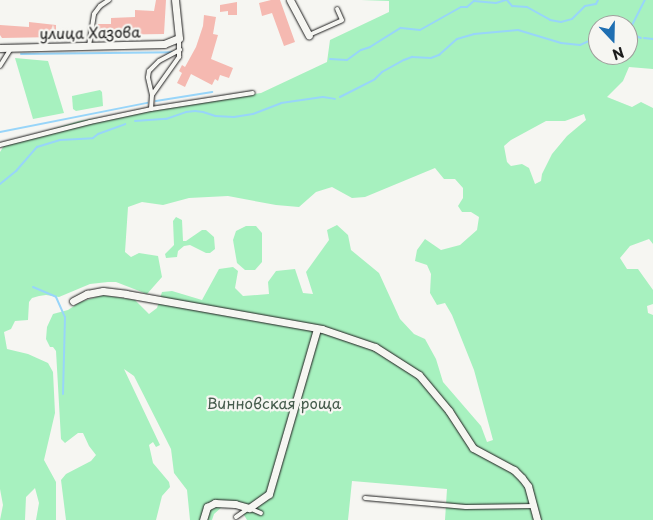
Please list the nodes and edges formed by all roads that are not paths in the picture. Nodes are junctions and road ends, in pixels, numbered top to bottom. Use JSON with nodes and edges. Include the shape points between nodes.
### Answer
{"nodes":[{"id":1,"x":108,"y":0,"type":"edge"},
{"id":2,"x":175,"y":0,"type":"edge"},
{"id":3,"x":290,"y":0,"type":"edge"},
{"id":4,"x":337,"y":9,"type":"dead end"},
{"id":5,"x":310,"y":35,"type":"joint"},
{"id":6,"x":179,"y":38,"type":"junction"},
{"id":7,"x":89,"y":46,"type":"junction"},
{"id":8,"x":12,"y":47,"type":"junction"},
{"id":9,"x":0,"y":48,"type":"edge"},
{"id":10,"x":180,"y":50,"type":"junction"},
{"id":11,"x":0,"y":66,"type":"edge"},
{"id":12,"x":253,"y":93,"type":"dead end"},
{"id":13,"x":152,"y":95,"type":"junction"},
{"id":14,"x":152,"y":109,"type":"junction"},
{"id":15,"x":0,"y":145,"type":"edge"},
{"id":16,"x":73,"y":301,"type":"dead end"},
{"id":17,"x":317,"y":329,"type":"junction"},
{"id":18,"x":365,"y":498,"type":"dead end"},
{"id":19,"x":534,"y":506,"type":"junction"},
{"id":20,"x":249,"y":508,"type":"junction"},
{"id":21,"x":261,"y":513,"type":"dead end"},
{"id":22,"x":236,"y":517,"type":"dead end"},
{"id":23,"x":203,"y":520,"type":"edge"},
{"id":24,"x":537,"y":520,"type":"edge"}],
"edges":[{"from":1,"to":7,"type":"lane","via":[[94,14]]},
{"from":2,"to":6,"type":"street"},
{"from":3,"to":5,"type":"street"},
{"from":4,"to":5,"type":"lane","via":[[342,20]]},
{"from":6,"to":7,"type":"street","name":"улица Хазова","via":[[164,44]]},
{"from":6,"to":10,"type":"lane"},
{"from":7,"to":8,"type":"street","name":"улица Хазова"},
{"from":8,"to":9,"type":"street","name":"улица Хазова"},
{"from":8,"to":11,"type":"lane"},
{"from":10,"to":13,"type":"lane","via":[[175,64]]},
{"from":10,"to":13,"type":"lane","via":[[149,71]]},
{"from":12,"to":14,"type":"lane"},
{"from":13,"to":14,"type":"lane"},
{"from":14,"to":15,"type":"lane"},
{"from":16,"to":17,"type":"street","via":[[103,291]]},
{"from":17,"to":19,"type":"street","via":[[364,342],[419,375],[449,411],[473,448],[514,470],[522,478]]},
{"from":17,"to":20,"type":"street","via":[[272,487],[269,494]]},
{"from":18,"to":19,"type":"lane","via":[[466,506]]},
{"from":19,"to":24,"type":"street"},
{"from":20,"to":21,"type":"lane"},
{"from":20,"to":22,"type":"lane"},
{"from":20,"to":23,"type":"street","via":[[215,503],[207,507]]}]}
